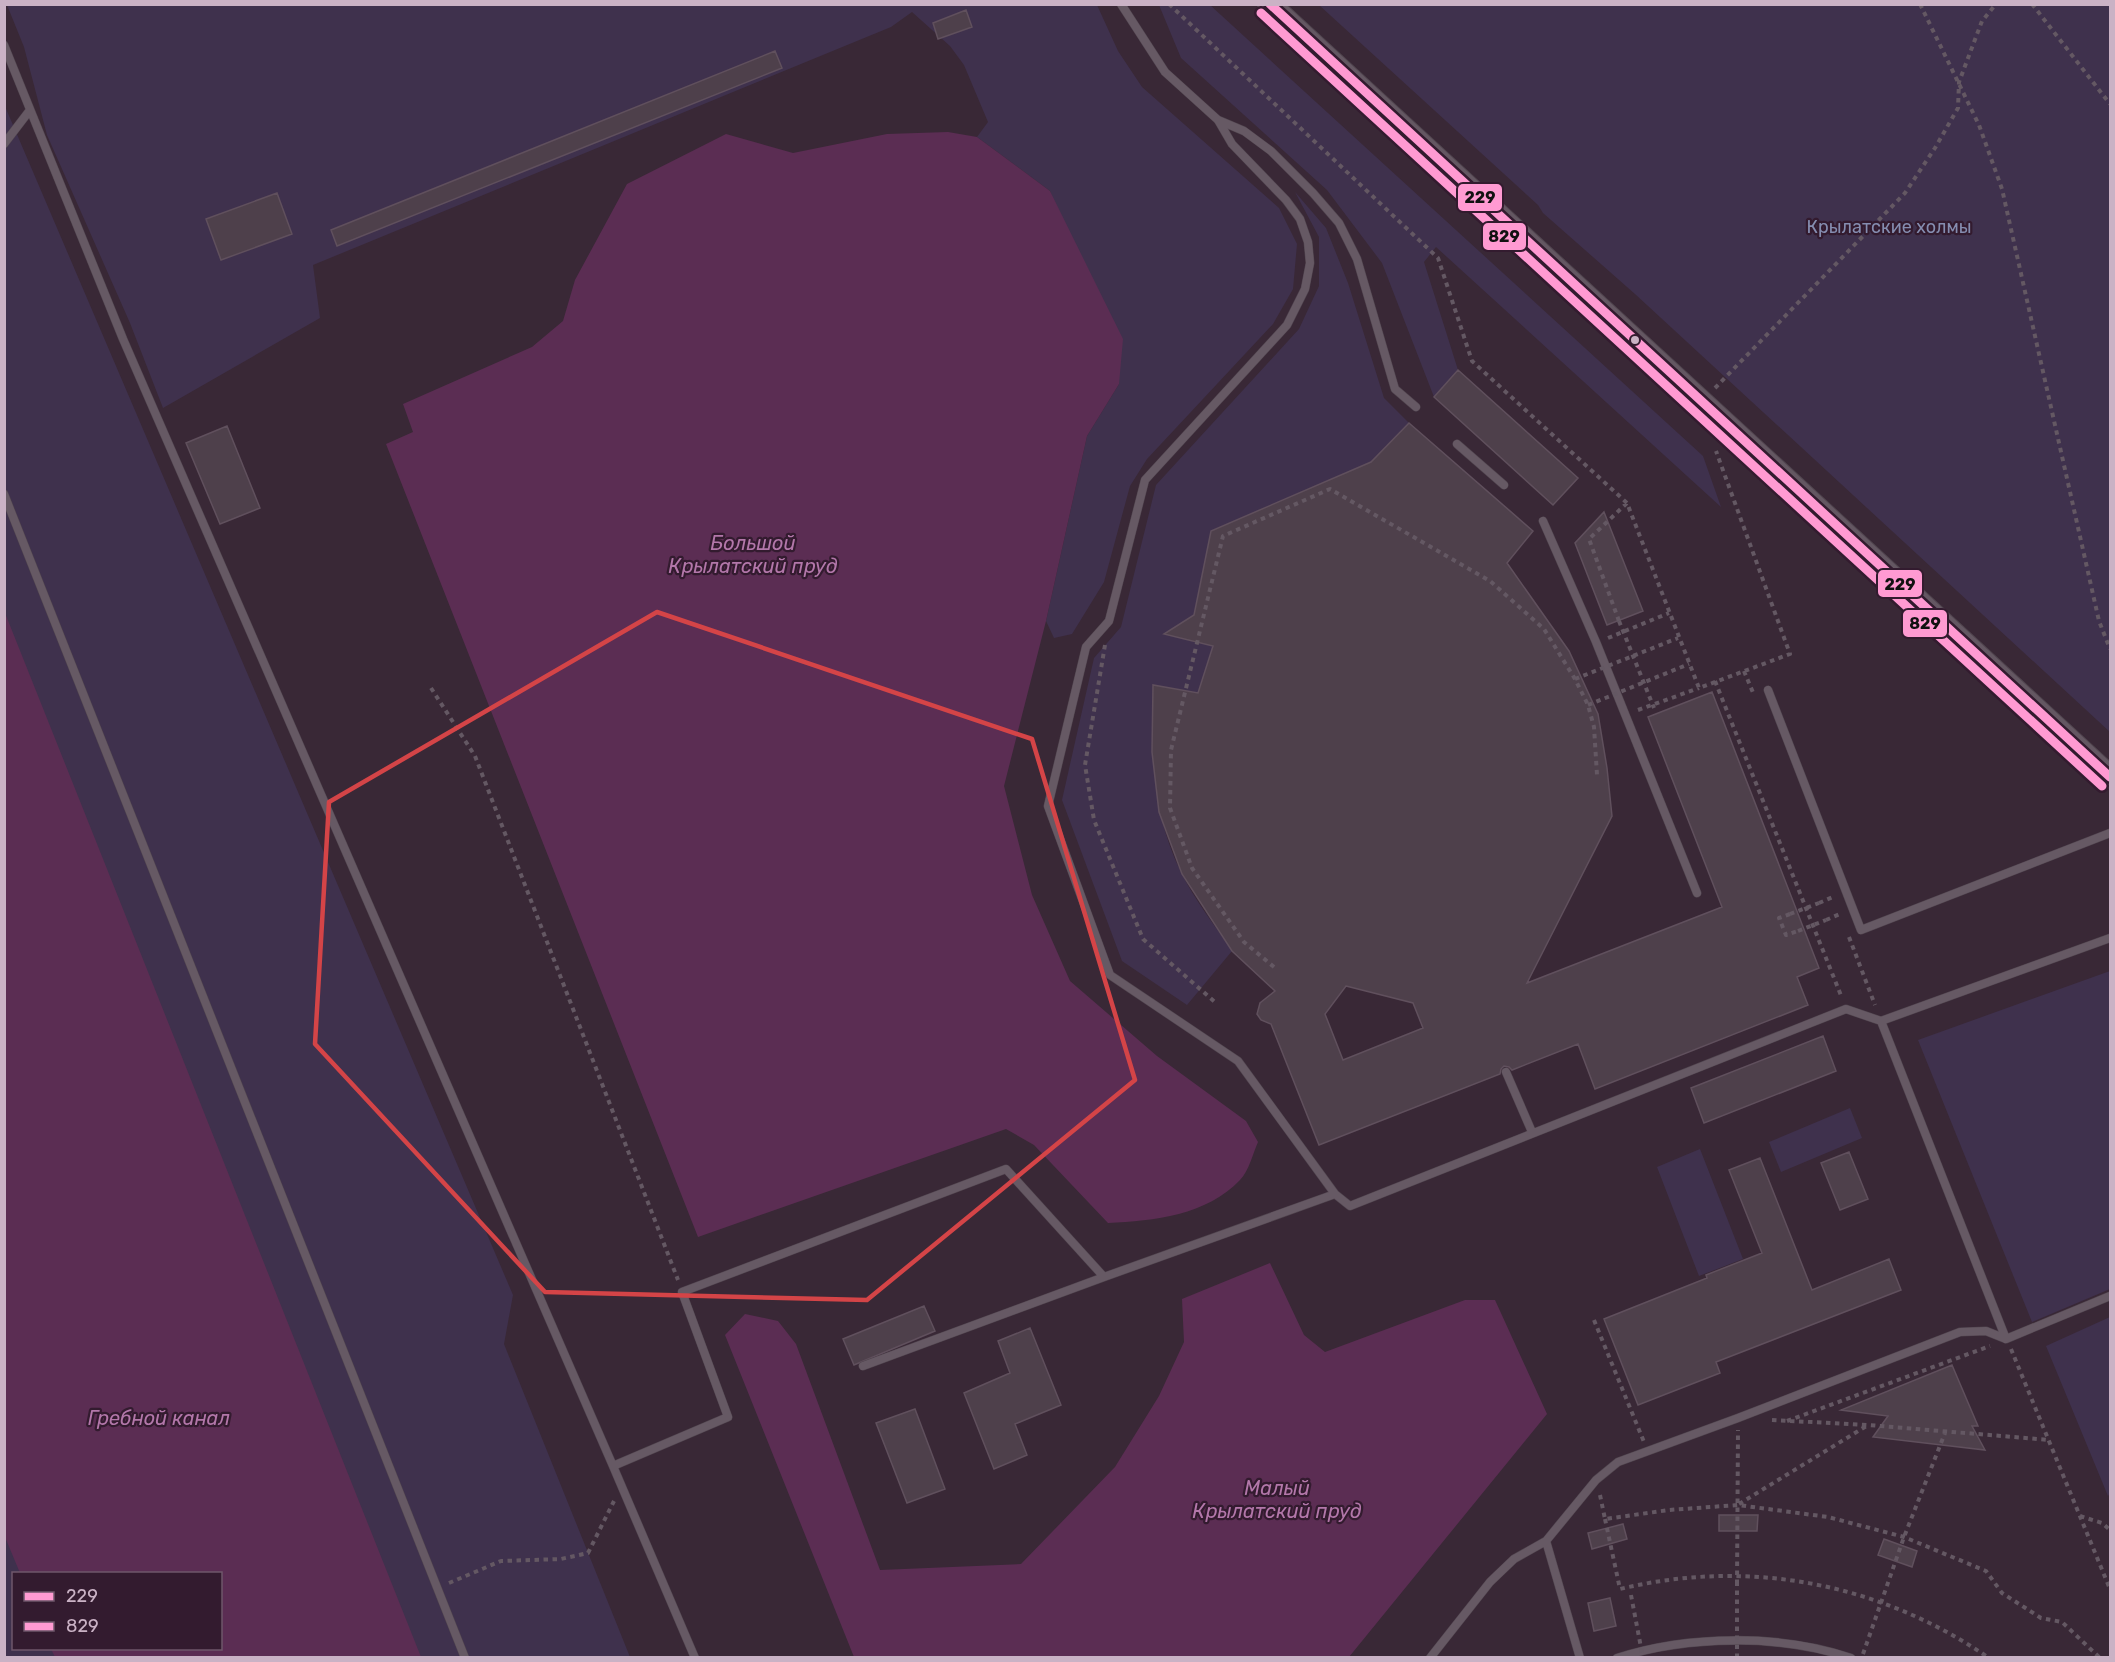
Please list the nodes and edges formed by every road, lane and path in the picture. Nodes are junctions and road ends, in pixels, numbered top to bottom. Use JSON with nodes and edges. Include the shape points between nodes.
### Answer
{"nodes":[{"id":1,"x":1121,"y":4,"type":"edge"},
{"id":2,"x":1168,"y":4,"type":"edge"},
{"id":3,"x":1269,"y":4,"type":"edge"},
{"id":4,"x":1920,"y":4,"type":"edge"},
{"id":5,"x":1996,"y":4,"type":"edge"},
{"id":6,"x":2032,"y":4,"type":"edge"},
{"id":7,"x":4,"y":45,"type":"edge"},
{"id":8,"x":1959,"y":82,"type":"junction"},
{"id":9,"x":2109,"y":101,"type":"edge"},
{"id":10,"x":30,"y":110,"type":"junction"},
{"id":11,"x":1218,"y":120,"type":"junction"},
{"id":12,"x":4,"y":144,"type":"edge"},
{"id":13,"x":1710,"y":393,"type":"dead end"},
{"id":14,"x":1416,"y":407,"type":"dead end"},
{"id":15,"x":1457,"y":444,"type":"dead end"},
{"id":16,"x":1716,"y":451,"type":"dead end"},
{"id":17,"x":1504,"y":485,"type":"dead end"},
{"id":18,"x":4,"y":494,"type":"edge"},
{"id":19,"x":1627,"y":503,"type":"junction"},
{"id":20,"x":1543,"y":521,"type":"dead end"},
{"id":21,"x":1669,"y":613,"type":"junction"},
{"id":22,"x":1109,"y":621,"type":"junction"},
{"id":23,"x":1678,"y":638,"type":"junction"},
{"id":24,"x":1596,"y":642,"type":"junction"},
{"id":25,"x":2110,"y":648,"type":"edge"},
{"id":26,"x":1633,"y":656,"type":"junction"},
{"id":27,"x":1689,"y":664,"type":"junction"},
{"id":28,"x":1575,"y":679,"type":"junction"},
{"id":29,"x":1715,"y":681,"type":"junction"},
{"id":30,"x":1644,"y":683,"type":"junction"},
{"id":31,"x":431,"y":688,"type":"dead end"},
{"id":32,"x":1699,"y":688,"type":"junction"},
{"id":33,"x":1768,"y":690,"type":"dead end"},
{"id":34,"x":1588,"y":705,"type":"junction"},
{"id":35,"x":1654,"y":708,"type":"dead end"},
{"id":36,"x":1626,"y":715,"type":"junction"},
{"id":37,"x":1597,"y":775,"type":"dead end"},
{"id":38,"x":2110,"y":777,"type":"edge"},
{"id":39,"x":2110,"y":833,"type":"edge"},
{"id":40,"x":1697,"y":893,"type":"dead end"},
{"id":41,"x":1833,"y":897,"type":"dead end"},
{"id":42,"x":1840,"y":914,"type":"dead end"},
{"id":43,"x":2110,"y":938,"type":"edge"},
{"id":44,"x":1859,"y":963,"type":"dead end"},
{"id":45,"x":1274,"y":967,"type":"dead end"},
{"id":46,"x":1216,"y":1003,"type":"dead end"},
{"id":47,"x":1846,"y":1009,"type":"junction"},
{"id":48,"x":1881,"y":1021,"type":"junction"},
{"id":49,"x":1506,"y":1072,"type":"dead end"},
{"id":50,"x":1532,"y":1132,"type":"junction"},
{"id":51,"x":1335,"y":1194,"type":"junction"},
{"id":52,"x":1104,"y":1277,"type":"junction"},
{"id":53,"x":682,"y":1292,"type":"junction"},
{"id":54,"x":2110,"y":1296,"type":"edge"},
{"id":55,"x":1594,"y":1320,"type":"dead end"},
{"id":56,"x":2006,"y":1339,"type":"junction"},
{"id":57,"x":863,"y":1366,"type":"dead end"},
{"id":58,"x":1738,"y":1418,"type":"junction"},
{"id":59,"x":1787,"y":1421,"type":"junction"},
{"id":60,"x":1868,"y":1425,"type":"junction"},
{"id":61,"x":1945,"y":1433,"type":"junction"},
{"id":62,"x":2050,"y":1440,"type":"junction"},
{"id":63,"x":1647,"y":1450,"type":"junction"},
{"id":64,"x":613,"y":1466,"type":"junction"},
{"id":65,"x":1596,"y":1480,"type":"junction"},
{"id":66,"x":622,"y":1487,"type":"junction"},
{"id":67,"x":1738,"y":1505,"type":"junction"},
{"id":68,"x":2079,"y":1516,"type":"junction"},
{"id":69,"x":1605,"y":1519,"type":"junction"},
{"id":70,"x":2110,"y":1530,"type":"edge"},
{"id":71,"x":1904,"y":1537,"type":"junction"},
{"id":72,"x":1546,"y":1541,"type":"junction"},
{"id":73,"x":1737,"y":1577,"type":"junction"},
{"id":74,"x":1630,"y":1587,"type":"junction"},
{"id":75,"x":437,"y":1588,"type":"junction"},
{"id":76,"x":2110,"y":1589,"type":"edge"},
{"id":77,"x":1881,"y":1602,"type":"junction"},
{"id":78,"x":465,"y":1658,"type":"edge"},
{"id":79,"x":695,"y":1658,"type":"edge"},
{"id":80,"x":1430,"y":1658,"type":"edge"},
{"id":81,"x":1580,"y":1658,"type":"edge"},
{"id":82,"x":1617,"y":1658,"type":"edge"},
{"id":83,"x":1643,"y":1658,"type":"edge"},
{"id":84,"x":1737,"y":1658,"type":"edge"},
{"id":85,"x":1851,"y":1658,"type":"edge"},
{"id":86,"x":1862,"y":1658,"type":"edge"},
{"id":87,"x":1989,"y":1658,"type":"edge"},
{"id":88,"x":2100,"y":1658,"type":"edge"}],
"edges":[{"from":1,"to":11,"type":"lane","via":[[1165,72]]},
{"from":2,"to":19,"type":"path","via":[[1438,258],[1472,361]]},
{"from":3,"to":38,"type":"main road"},
{"from":4,"to":8,"type":"path"},
{"from":5,"to":8,"type":"path","via":[[1982,21]]},
{"from":6,"to":9,"type":"path"},
{"from":7,"to":10,"type":"lane"},
{"from":8,"to":13,"type":"path","via":[[1958,108],[1905,193]]},
{"from":8,"to":25,"type":"path","via":[[2002,189],[2099,621]]},
{"from":10,"to":12,"type":"lane"},
{"from":10,"to":64,"type":"lane","via":[[132,359]]},
{"from":11,"to":14,"type":"lane","via":[[1244,131],[1271,151],[1339,223],[1357,259],[1395,388]]},
{"from":11,"to":22,"type":"lane","via":[[1232,144],[1300,219],[1310,263],[1305,289],[1287,325],[1145,480]]},
{"from":15,"to":17,"type":"lane"},
{"from":16,"to":29,"type":"path","via":[[1790,654]]},
{"from":18,"to":75,"type":"lane"},
{"from":19,"to":21,"type":"path"},
{"from":19,"to":26,"type":"path","bridge":true,"via":[[1589,539]]},
{"from":20,"to":24,"type":"lane"},
{"from":21,"to":23,"type":"path"},
{"from":21,"to":24,"type":"path"},
{"from":22,"to":46,"type":"path","via":[[1085,765],[1094,820],[1143,939]]},
{"from":22,"to":51,"type":"lane","via":[[1086,647],[1048,806],[1110,975],[1238,1061]]},
{"from":23,"to":26,"type":"path","bridge":true},
{"from":23,"to":27,"type":"path"},
{"from":24,"to":36,"type":"lane"},
{"from":26,"to":28,"type":"path","bridge":true},
{"from":26,"to":30,"type":"path","bridge":true},
{"from":27,"to":30,"type":"path","bridge":true},
{"from":27,"to":32,"type":"path"},
{"from":28,"to":34,"type":"path"},
{"from":28,"to":45,"type":"path","via":[[1544,629],[1490,581],[1330,489],[1223,536],[1171,750],[1170,808],[1192,868],[1244,942]]},
{"from":29,"to":32,"type":"path"},
{"from":29,"to":47,"type":"path"},
{"from":30,"to":34,"type":"path","bridge":true},
{"from":30,"to":35,"type":"path","bridge":true},
{"from":31,"to":53,"type":"path","via":[[475,756]]},
{"from":32,"to":36,"type":"path"},
{"from":33,"to":39,"type":"lane","via":[[1861,930]]},
{"from":34,"to":37,"type":"path","via":[[1594,728]]},
{"from":36,"to":40,"type":"lane"},
{"from":41,"to":42,"type":"path","bridge":true,"via":[[1779,918],[1786,935]]},
{"from":43,"to":48,"type":"lane"},
{"from":44,"to":48,"type":"path"},
{"from":47,"to":48,"type":"lane"},
{"from":47,"to":50,"type":"lane"},
{"from":48,"to":56,"type":"lane"},
{"from":49,"to":50,"type":"lane"},
{"from":50,"to":51,"type":"lane","via":[[1350,1206]]},
{"from":51,"to":52,"type":"lane"},
{"from":52,"to":53,"type":"lane","via":[[1006,1169]]},
{"from":52,"to":57,"type":"lane"},
{"from":53,"to":64,"type":"lane","via":[[728,1417]]},
{"from":54,"to":56,"type":"lane"},
{"from":55,"to":63,"type":"path"},
{"from":56,"to":58,"type":"lane","via":[[1986,1331],[1960,1332]]},
{"from":56,"to":59,"type":"path"},
{"from":56,"to":62,"type":"path"},
{"from":58,"to":59,"type":"path"},
{"from":58,"to":63,"type":"lane"},
{"from":58,"to":67,"type":"path"},
{"from":59,"to":60,"type":"path"},
{"from":60,"to":61,"type":"path"},
{"from":60,"to":67,"type":"path"},
{"from":61,"to":62,"type":"path"},
{"from":61,"to":71,"type":"path"},
{"from":62,"to":68,"type":"path"},
{"from":63,"to":65,"type":"lane","via":[[1618,1462]]},
{"from":64,"to":66,"type":"lane"},
{"from":65,"to":69,"type":"path"},
{"from":65,"to":72,"type":"lane"},
{"from":66,"to":75,"type":"path","via":[[588,1552],[561,1559],[501,1561]]},
{"from":66,"to":79,"type":"lane"},
{"from":67,"to":69,"type":"path"},
{"from":67,"to":71,"type":"path","via":[[1828,1517]]},
{"from":67,"to":73,"type":"path"},
{"from":68,"to":70,"type":"path","via":[[2102,1523]]},
{"from":68,"to":76,"type":"path"},
{"from":69,"to":74,"type":"path","via":[[1620,1589]]},
{"from":71,"to":77,"type":"path"},
{"from":71,"to":88,"type":"path","via":[[1986,1570],[2002,1593],[2041,1618],[2062,1622]]},
{"from":72,"to":80,"type":"lane","via":[[1514,1559],[1490,1582]]},
{"from":72,"to":81,"type":"lane"},
{"from":73,"to":74,"type":"path","via":[[1679,1578]]},
{"from":73,"to":77,"type":"path","via":[[1810,1582]]},
{"from":73,"to":84,"type":"path","bridge":true},
{"from":74,"to":83,"type":"path","bridge":true},
{"from":75,"to":78,"type":"lane"},
{"from":77,"to":86,"type":"path"},
{"from":77,"to":87,"type":"path","via":[[1942,1630]]},
{"from":82,"to":85,"type":"lane","via":[[1676,1645],[1719,1641],[1803,1647]]}]}
